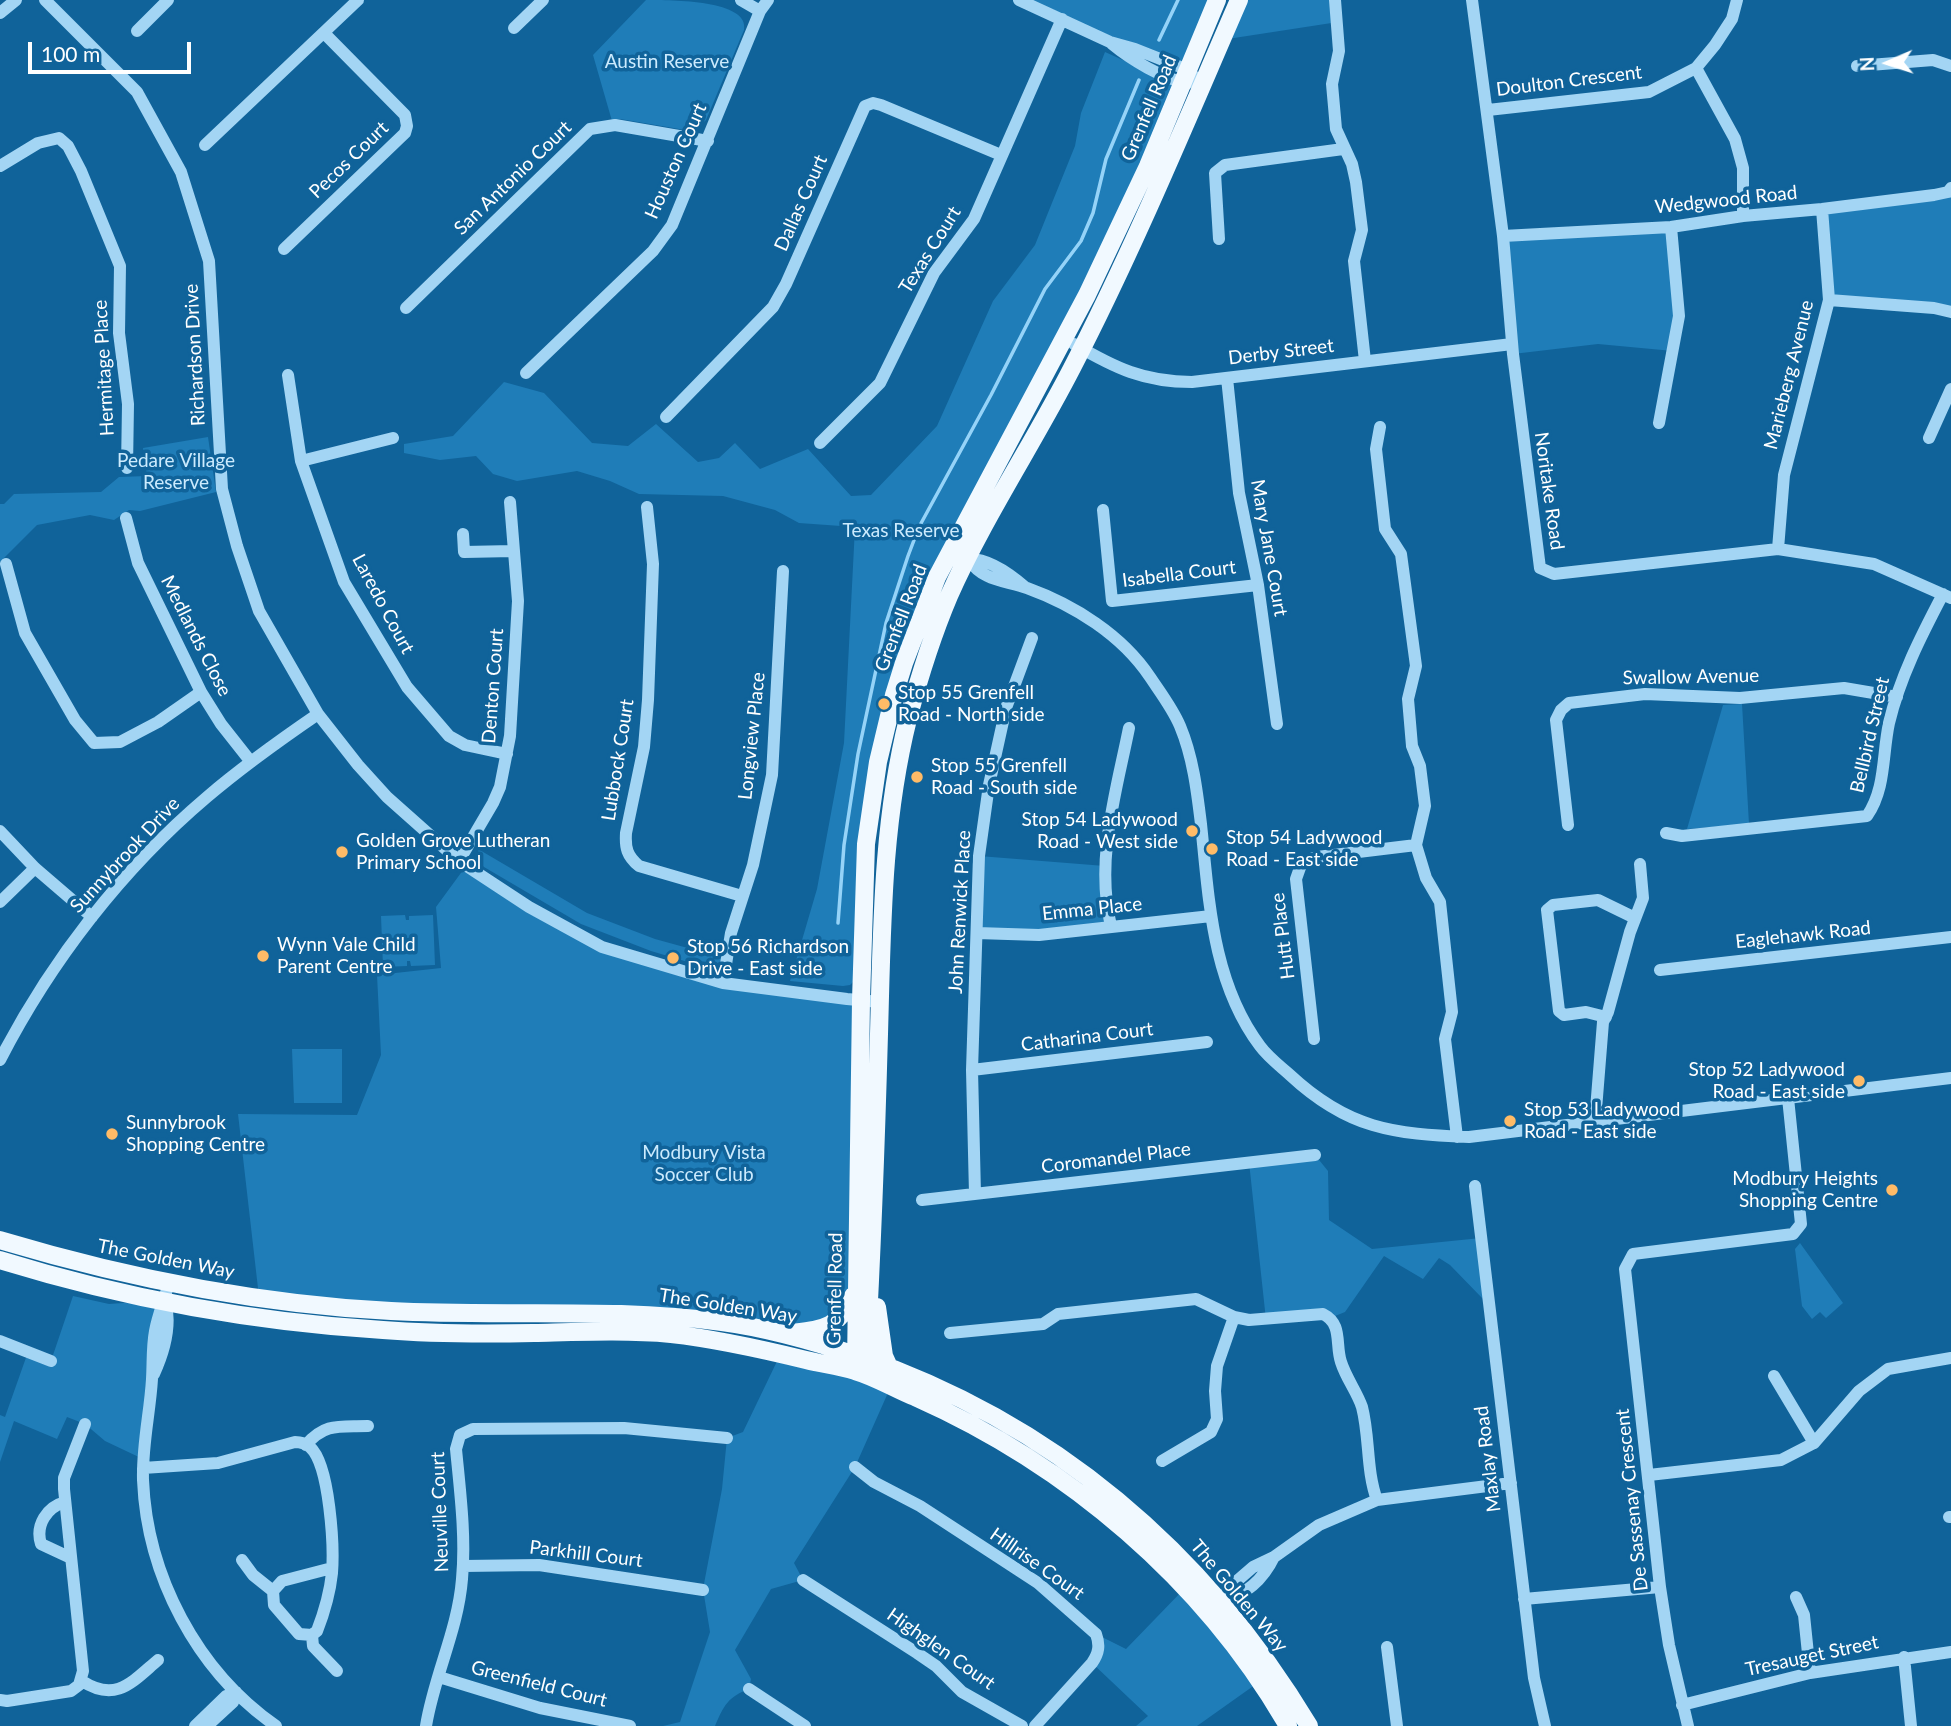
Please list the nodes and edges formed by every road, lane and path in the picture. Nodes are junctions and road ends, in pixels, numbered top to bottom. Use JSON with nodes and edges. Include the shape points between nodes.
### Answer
{"nodes":[{"id":1,"x":16,"y":0,"type":"edge"},
{"id":2,"x":45,"y":0,"type":"edge"},
{"id":3,"x":168,"y":0,"type":"edge"},
{"id":4,"x":358,"y":0,"type":"edge"},
{"id":5,"x":542,"y":0,"type":"edge"},
{"id":6,"x":741,"y":0,"type":"edge"},
{"id":7,"x":768,"y":0,"type":"edge"},
{"id":8,"x":1019,"y":0,"type":"edge"},
{"id":9,"x":1217,"y":0,"type":"edge"},
{"id":10,"x":1239,"y":0,"type":"edge"},
{"id":11,"x":1335,"y":0,"type":"edge"},
{"id":12,"x":1472,"y":0,"type":"edge"},
{"id":13,"x":1737,"y":0,"type":"edge"},
{"id":14,"x":760,"y":11,"type":"junction"},
{"id":15,"x":0,"y":13,"type":"edge"},
{"id":16,"x":1062,"y":19,"type":"junction"},
{"id":17,"x":514,"y":28,"type":"dead end"},
{"id":18,"x":137,"y":31,"type":"dead end"},
{"id":19,"x":325,"y":34,"type":"junction"},
{"id":20,"x":1857,"y":66,"type":"dead end"},
{"id":21,"x":1951,"y":66,"type":"edge"},
{"id":22,"x":1696,"y":68,"type":"junction"},
{"id":23,"x":1185,"y":76,"type":"junction"},
{"id":24,"x":1202,"y":85,"type":"junction"},
{"id":25,"x":1488,"y":110,"type":"junction"},
{"id":26,"x":708,"y":141,"type":"junction"},
{"id":27,"x":205,"y":145,"type":"dead end"},
{"id":28,"x":1343,"y":149,"type":"junction"},
{"id":29,"x":1001,"y":155,"type":"junction"},
{"id":30,"x":0,"y":166,"type":"edge"},
{"id":31,"x":1951,"y":188,"type":"edge"},
{"id":32,"x":1822,"y":209,"type":"junction"},
{"id":33,"x":1744,"y":216,"type":"junction"},
{"id":34,"x":1671,"y":227,"type":"junction"},
{"id":35,"x":1503,"y":236,"type":"junction"},
{"id":36,"x":1219,"y":239,"type":"dead end"},
{"id":37,"x":284,"y":249,"type":"dead end"},
{"id":38,"x":1829,"y":300,"type":"junction"},
{"id":39,"x":406,"y":308,"type":"dead end"},
{"id":40,"x":1951,"y":312,"type":"edge"},
{"id":41,"x":1065,"y":339,"type":"junction"},
{"id":42,"x":1512,"y":344,"type":"junction"},
{"id":43,"x":1082,"y":349,"type":"junction"},
{"id":44,"x":1364,"y":361,"type":"junction"},
{"id":45,"x":526,"y":373,"type":"dead end"},
{"id":46,"x":288,"y":375,"type":"dead end"},
{"id":47,"x":1227,"y":378,"type":"junction"},
{"id":48,"x":1951,"y":388,"type":"edge"},
{"id":49,"x":666,"y":418,"type":"dead end"},
{"id":50,"x":1659,"y":423,"type":"dead end"},
{"id":51,"x":1380,"y":427,"type":"dead end"},
{"id":52,"x":393,"y":438,"type":"dead end"},
{"id":53,"x":1929,"y":438,"type":"dead end"},
{"id":54,"x":820,"y":443,"type":"dead end"},
{"id":55,"x":301,"y":461,"type":"junction"},
{"id":56,"x":127,"y":468,"type":"dead end"},
{"id":57,"x":510,"y":502,"type":"dead end"},
{"id":58,"x":647,"y":507,"type":"dead end"},
{"id":59,"x":1104,"y":510,"type":"dead end"},
{"id":60,"x":126,"y":518,"type":"dead end"},
{"id":61,"x":463,"y":534,"type":"dead end"},
{"id":62,"x":1778,"y":549,"type":"junction"},
{"id":63,"x":513,"y":551,"type":"junction"},
{"id":64,"x":950,"y":551,"type":"junction"},
{"id":65,"x":968,"y":559,"type":"junction"},
{"id":66,"x":6,"y":564,"type":"dead end"},
{"id":67,"x":783,"y":571,"type":"dead end"},
{"id":68,"x":1258,"y":585,"type":"junction"},
{"id":69,"x":1947,"y":596,"type":"edge"},
{"id":70,"x":1032,"y":638,"type":"dead end"},
{"id":71,"x":201,"y":692,"type":"junction"},
{"id":72,"x":1897,"y":697,"type":"junction"},
{"id":73,"x":318,"y":714,"type":"junction"},
{"id":74,"x":1277,"y":724,"type":"dead end"},
{"id":75,"x":1129,"y":728,"type":"dead end"},
{"id":76,"x":507,"y":754,"type":"junction"},
{"id":77,"x":251,"y":762,"type":"junction"},
{"id":78,"x":1568,"y":825,"type":"dead end"},
{"id":79,"x":0,"y":831,"type":"edge"},
{"id":80,"x":1666,"y":833,"type":"dead end"},
{"id":81,"x":1416,"y":845,"type":"junction"},
{"id":82,"x":459,"y":861,"type":"junction"},
{"id":83,"x":1640,"y":864,"type":"dead end"},
{"id":84,"x":35,"y":868,"type":"junction"},
{"id":85,"x":742,"y":896,"type":"junction"},
{"id":86,"x":0,"y":902,"type":"edge"},
{"id":87,"x":1211,"y":916,"type":"junction"},
{"id":88,"x":92,"y":917,"type":"junction"},
{"id":89,"x":1635,"y":918,"type":"junction"},
{"id":90,"x":1111,"y":926,"type":"junction"},
{"id":91,"x":976,"y":933,"type":"junction"},
{"id":92,"x":1951,"y":937,"type":"edge"},
{"id":93,"x":1660,"y":970,"type":"dead end"},
{"id":94,"x":723,"y":983,"type":"junction"},
{"id":95,"x":861,"y":1000,"type":"junction"},
{"id":96,"x":880,"y":1002,"type":"junction"},
{"id":97,"x":1606,"y":1017,"type":"junction"},
{"id":98,"x":1314,"y":1039,"type":"dead end"},
{"id":99,"x":1207,"y":1042,"type":"dead end"},
{"id":100,"x":0,"y":1060,"type":"edge"},
{"id":101,"x":972,"y":1070,"type":"junction"},
{"id":102,"x":1951,"y":1078,"type":"edge"},
{"id":103,"x":1788,"y":1098,"type":"junction"},
{"id":104,"x":1594,"y":1122,"type":"junction"},
{"id":105,"x":1457,"y":1136,"type":"junction"},
{"id":106,"x":1315,"y":1155,"type":"dead end"},
{"id":107,"x":1475,"y":1186,"type":"dead end"},
{"id":108,"x":975,"y":1194,"type":"junction"},
{"id":109,"x":922,"y":1200,"type":"dead end"},
{"id":110,"x":0,"y":1240,"type":"edge"},
{"id":111,"x":0,"y":1259,"type":"edge"},
{"id":112,"x":871,"y":1269,"type":"junction"},
{"id":113,"x":855,"y":1290,"type":"junction"},
{"id":114,"x":167,"y":1291,"type":"junction"},
{"id":115,"x":1234,"y":1317,"type":"junction"},
{"id":116,"x":785,"y":1334,"type":"junction"},
{"id":117,"x":950,"y":1334,"type":"dead end"},
{"id":118,"x":0,"y":1342,"type":"edge"},
{"id":119,"x":1951,"y":1358,"type":"edge"},
{"id":120,"x":859,"y":1361,"type":"junction"},
{"id":121,"x":51,"y":1362,"type":"dead end"},
{"id":122,"x":889,"y":1367,"type":"junction"},
{"id":123,"x":1774,"y":1376,"type":"dead end"},
{"id":124,"x":85,"y":1424,"type":"dead end"},
{"id":125,"x":368,"y":1426,"type":"dead end"},
{"id":126,"x":727,"y":1438,"type":"dead end"},
{"id":127,"x":1814,"y":1443,"type":"junction"},
{"id":128,"x":306,"y":1445,"type":"junction"},
{"id":129,"x":1162,"y":1461,"type":"dead end"},
{"id":130,"x":855,"y":1467,"type":"dead end"},
{"id":131,"x":143,"y":1468,"type":"junction"},
{"id":132,"x":1649,"y":1475,"type":"junction"},
{"id":133,"x":1511,"y":1483,"type":"junction"},
{"id":134,"x":1377,"y":1500,"type":"junction"},
{"id":135,"x":65,"y":1502,"type":"junction"},
{"id":136,"x":71,"y":1558,"type":"junction"},
{"id":137,"x":242,"y":1560,"type":"dead end"},
{"id":138,"x":463,"y":1566,"type":"junction"},
{"id":139,"x":332,"y":1568,"type":"junction"},
{"id":140,"x":803,"y":1580,"type":"dead end"},
{"id":141,"x":1660,"y":1587,"type":"junction"},
{"id":142,"x":703,"y":1590,"type":"dead end"},
{"id":143,"x":273,"y":1591,"type":"junction"},
{"id":144,"x":1796,"y":1597,"type":"dead end"},
{"id":145,"x":1524,"y":1599,"type":"junction"},
{"id":146,"x":1214,"y":1608,"type":"junction"},
{"id":147,"x":312,"y":1635,"type":"junction"},
{"id":148,"x":1387,"y":1647,"type":"dead end"},
{"id":149,"x":1951,"y":1652,"type":"edge"},
{"id":150,"x":1904,"y":1657,"type":"junction"},
{"id":151,"x":158,"y":1660,"type":"dead end"},
{"id":152,"x":337,"y":1671,"type":"dead end"},
{"id":153,"x":1810,"y":1673,"type":"junction"},
{"id":154,"x":439,"y":1677,"type":"junction"},
{"id":155,"x":82,"y":1681,"type":"junction"},
{"id":156,"x":749,"y":1689,"type":"dead end"},
{"id":157,"x":236,"y":1692,"type":"junction"},
{"id":158,"x":0,"y":1700,"type":"edge"},
{"id":159,"x":1682,"y":1704,"type":"junction"},
{"id":160,"x":195,"y":1726,"type":"edge"},
{"id":161,"x":207,"y":1726,"type":"edge"},
{"id":162,"x":276,"y":1726,"type":"edge"},
{"id":163,"x":426,"y":1726,"type":"edge"},
{"id":164,"x":630,"y":1726,"type":"edge"},
{"id":165,"x":805,"y":1726,"type":"edge"},
{"id":166,"x":1022,"y":1726,"type":"edge"},
{"id":167,"x":1035,"y":1726,"type":"edge"},
{"id":168,"x":1288,"y":1726,"type":"edge"},
{"id":169,"x":1309,"y":1726,"type":"edge"},
{"id":170,"x":1397,"y":1726,"type":"edge"},
{"id":171,"x":1545,"y":1726,"type":"edge"},
{"id":172,"x":1688,"y":1726,"type":"edge"},
{"id":173,"x":1911,"y":1726,"type":"edge"}],
"edges":[{"from":1,"to":15,"type":"street"},
{"from":2,"to":73,"type":"street","name":"Richardson Drive","via":[[137,92],[181,173],[209,261],[222,489],[259,611]]},
{"from":3,"to":18,"type":"street"},
{"from":4,"to":19,"type":"street"},
{"from":5,"to":17,"type":"street"},
{"from":6,"to":14,"type":"street"},
{"from":7,"to":14,"type":"street","name":"Houston Court"},
{"from":8,"to":16,"type":"street"},
{"from":9,"to":23,"type":"main road","name":"Grenfell Road"},
{"from":10,"to":24,"type":"main road","name":"Grenfell Road"},
{"from":11,"to":28,"type":"street","via":[[1339,51],[1332,84],[1336,129]]},
{"from":12,"to":25,"type":"street","name":"Noritake Road"},
{"from":13,"to":22,"type":"street","name":"Doulton Crescent","via":[[1732,19]]},
{"from":14,"to":26,"type":"street","name":"Houston Court"},
{"from":16,"to":23,"type":"street","via":[[1110,42],[1130,59]]},
{"from":16,"to":29,"type":"street","name":"Texas Court"},
{"from":19,"to":27,"type":"street"},
{"from":19,"to":37,"type":"street","name":"Pecos Court","via":[[405,115],[407,126],[405,133]]},
{"from":20,"to":21,"type":"street","via":[[1933,60]]},
{"from":22,"to":25,"type":"street","name":"Doulton Crescent","via":[[1649,92]]},
{"from":22,"to":33,"type":"street","via":[[1735,139],[1743,168]]},
{"from":23,"to":24,"type":"street"},
{"from":23,"to":41,"type":"main road","name":"Grenfell Road","via":[[1148,166]]},
{"from":24,"to":43,"type":"main road","name":"Grenfell Road"},
{"from":25,"to":35,"type":"street","name":"Noritake Road"},
{"from":26,"to":39,"type":"street","name":"San Antonio Court","via":[[615,125],[590,129]]},
{"from":26,"to":45,"type":"street","name":"Houston Court","via":[[672,225],[653,251]]},
{"from":28,"to":36,"type":"street","via":[[1224,165],[1215,173]]},
{"from":28,"to":44,"type":"street","via":[[1352,164],[1362,230],[1354,261]]},
{"from":29,"to":49,"type":"street","name":"Dallas Court","via":[[881,105],[865,106],[773,307]]},
{"from":29,"to":54,"type":"street","name":"Texas Court","via":[[974,219],[934,273],[880,383]]},
{"from":30,"to":56,"type":"street","name":"Hermitage Place","via":[[37,143],[59,138],[81,171],[120,266]]},
{"from":31,"to":32,"type":"street","name":"Wedgwood Road","via":[[1934,195]]},
{"from":32,"to":33,"type":"street","name":"Wedgwood Road"},
{"from":32,"to":38,"type":"street","name":"Marieberg Avenue"},
{"from":33,"to":34,"type":"street","name":"Wedgwood Road"},
{"from":34,"to":35,"type":"street","name":"Wedgwood Road"},
{"from":34,"to":50,"type":"street","via":[[1679,316]]},
{"from":35,"to":42,"type":"street","name":"Noritake Road"},
{"from":38,"to":40,"type":"street"},
{"from":38,"to":62,"type":"street","name":"Marieberg Avenue","via":[[1784,475]]},
{"from":41,"to":43,"type":"street","name":"Derby Street"},
{"from":41,"to":64,"type":"main road","name":"Grenfell Road"},
{"from":42,"to":44,"type":"street","name":"Derby Street"},
{"from":42,"to":62,"type":"street","name":"Noritake Road","via":[[1540,568],[1553,574]]},
{"from":43,"to":47,"type":"street","name":"Derby Street","via":[[1151,379],[1192,382]]},
{"from":43,"to":65,"type":"main road","name":"Grenfell Road"},
{"from":44,"to":47,"type":"street","name":"Derby Street"},
{"from":46,"to":55,"type":"street","name":"Laredo Court"},
{"from":47,"to":68,"type":"street","name":"Mary Jane Court","via":[[1239,493]]},
{"from":48,"to":53,"type":"street"},
{"from":51,"to":81,"type":"street","via":[[1376,449],[1385,529],[1401,554],[1416,666],[1408,699],[1424,806]]},
{"from":52,"to":55,"type":"street"},
{"from":55,"to":76,"type":"street","name":"Laredo Court","via":[[344,582],[407,687],[449,736],[465,745]]},
{"from":57,"to":63,"type":"street","name":"Denton Court"},
{"from":58,"to":85,"type":"street","name":"Lubbock Court","via":[[653,564],[649,700],[625,848],[639,866]]},
{"from":59,"to":68,"type":"street","name":"Isabella Court","via":[[1112,601]]},
{"from":60,"to":71,"type":"street","name":"Medlands Close","via":[[138,563]]},
{"from":61,"to":63,"type":"street","via":[[464,552]]},
{"from":62,"to":69,"type":"street","name":"Noritake Road","via":[[1874,564]]},
{"from":63,"to":76,"type":"street","name":"Denton Court","via":[[518,601]]},
{"from":64,"to":65,"type":"main road"},
{"from":64,"to":95,"type":"main road","name":"Grenfell Road","via":[[904,663],[878,762],[866,844]]},
{"from":65,"to":87,"type":"street","via":[[976,570],[1007,585],[1026,588],[1074,610],[1111,634],[1147,673],[1180,726],[1196,780]]},
{"from":65,"to":96,"type":"main road","name":"Grenfell Road","via":[[927,656],[899,757],[888,823]]},
{"from":66,"to":71,"type":"street","via":[[25,633],[75,720],[94,743],[120,742]]},
{"from":67,"to":85,"type":"street","name":"Longview Place","via":[[772,775]]},
{"from":68,"to":74,"type":"street","name":"Mary Jane Court"},
{"from":69,"to":72,"type":"street","name":"Bellbird Street","via":[[1905,671]]},
{"from":70,"to":91,"type":"street","name":"John Renwick Place","via":[[1006,708],[989,785],[979,856]]},
{"from":71,"to":77,"type":"street","name":"Medlands Close"},
{"from":72,"to":78,"type":"street","name":"Swallow Avenue","via":[[1844,688],[1740,698],[1645,694],[1569,703],[1556,720]]},
{"from":72,"to":80,"type":"street","name":"Bellbird Street","via":[[1878,801],[1867,816],[1682,836]]},
{"from":73,"to":77,"type":"street","name":"Sunnybrook Drive"},
{"from":73,"to":82,"type":"street","name":"Richardson Drive","via":[[387,797]]},
{"from":75,"to":90,"type":"street","via":[[1105,866]]},
{"from":76,"to":82,"type":"street","name":"Denton Court","via":[[493,803]]},
{"from":77,"to":88,"type":"street","name":"Sunnybrook Drive","via":[[150,851]]},
{"from":79,"to":84,"type":"street"},
{"from":81,"to":98,"type":"street","name":"Hutt Place","via":[[1317,857],[1302,863],[1296,879]]},
{"from":81,"to":105,"type":"street","via":[[1426,878],[1440,902],[1452,1013],[1445,1039]]},
{"from":82,"to":94,"type":"street","name":"Richardson Drive","via":[[602,947]]},
{"from":83,"to":89,"type":"street","via":[[1643,898]]},
{"from":84,"to":86,"type":"street"},
{"from":84,"to":88,"type":"street"},
{"from":85,"to":94,"type":"street","name":"Longview Place"},
{"from":87,"to":90,"type":"street","name":"Emma Place"},
{"from":87,"to":105,"type":"street","via":[[1233,1002],[1261,1047],[1308,1091],[1334,1110],[1391,1132]]},
{"from":88,"to":100,"type":"street","name":"Sunnybrook Drive"},
{"from":89,"to":97,"type":"street"},
{"from":89,"to":97,"type":"street","via":[[1598,900],[1553,905],[1547,910],[1559,1011]]},
{"from":90,"to":91,"type":"street","name":"Emma Place","via":[[1039,935]]},
{"from":91,"to":101,"type":"street","name":"John Renwick Place"},
{"from":92,"to":93,"type":"street","name":"Eaglehawk Road"},
{"from":94,"to":95,"type":"street","name":"Richardson Drive"},
{"from":95,"to":96,"type":"street","name":"Richardson Drive"},
{"from":95,"to":113,"type":"main road","name":"Grenfell Road"},
{"from":96,"to":112,"type":"main road","name":"Grenfell Road"},
{"from":97,"to":104,"type":"street"},
{"from":99,"to":101,"type":"street","name":"Catharina Court"},
{"from":101,"to":108,"type":"street","name":"John Renwick Place"},
{"from":102,"to":103,"type":"street"},
{"from":103,"to":104,"type":"street"},
{"from":103,"to":132,"type":"street","name":"De Sassenay Crescent","via":[[1801,1224],[1793,1234],[1633,1254],[1625,1269]]},
{"from":104,"to":105,"type":"street"},
{"from":106,"to":108,"type":"street","name":"Coromandel Place"},
{"from":107,"to":133,"type":"street","name":"Maxlay Road"},
{"from":108,"to":109,"type":"street","name":"Coromandel Place"},
{"from":110,"to":114,"type":"main road","name":"The Golden Way"},
{"from":111,"to":114,"type":"main road","name":"The Golden Way","via":[[113,1290]]},
{"from":112,"to":120,"type":"main road","name":"Grenfell Road"},
{"from":112,"to":122,"type":"main road"},
{"from":113,"to":116,"type":"main road","via":[[835,1323]]},
{"from":113,"to":120,"type":"main road","name":"Grenfell Road"},
{"from":114,"to":116,"type":"main road","name":"The Golden Way","via":[[352,1308],[645,1314]]},
{"from":114,"to":120,"type":"main road","name":"The Golden Way","via":[[242,1315],[383,1330],[672,1335]]},
{"from":114,"to":131,"type":"street","via":[[156,1320],[151,1356]]},
{"from":115,"to":117,"type":"street","via":[[1196,1299],[1058,1314],[1043,1324]]},
{"from":115,"to":129,"type":"street","via":[[1217,1366],[1217,1419],[1211,1432]]},
{"from":115,"to":134,"type":"street","via":[[1266,1320],[1322,1314],[1330,1318],[1337,1329],[1341,1361],[1362,1407],[1371,1485]]},
{"from":116,"to":120,"type":"main road","name":"The Golden Way"},
{"from":118,"to":121,"type":"street"},
{"from":119,"to":127,"type":"street","via":[[1888,1369],[1859,1391]]},
{"from":120,"to":122,"type":"main road","name":"The Golden Way"},
{"from":120,"to":146,"type":"main road","name":"The Golden Way","via":[[1048,1471]]},
{"from":122,"to":146,"type":"main road","name":"The Golden Way","via":[[1005,1421],[1079,1470],[1155,1532]]},
{"from":123,"to":127,"type":"street"},
{"from":124,"to":135,"type":"street","via":[[64,1478]]},
{"from":125,"to":128,"type":"street","via":[[326,1427]]},
{"from":126,"to":138,"type":"street","name":"Neuville Court","via":[[624,1428],[465,1432],[456,1449]]},
{"from":127,"to":132,"type":"street","via":[[1781,1460]]},
{"from":128,"to":131,"type":"street","via":[[295,1442],[218,1463]]},
{"from":128,"to":139,"type":"street","via":[[313,1451],[327,1490]]},
{"from":130,"to":167,"type":"street","name":"Hillrise Court","via":[[1038,1583],[1096,1634],[1099,1645],[1092,1663]]},
{"from":131,"to":157,"type":"street","via":[[149,1528],[164,1580],[195,1641]]},
{"from":132,"to":141,"type":"street","name":"De Sassenay Crescent"},
{"from":133,"to":134,"type":"street"},
{"from":133,"to":145,"type":"street","name":"Maxlay Road"},
{"from":134,"to":146,"type":"street","via":[[1319,1525],[1274,1557],[1267,1572],[1238,1597]]},
{"from":135,"to":136,"type":"street"},
{"from":135,"to":136,"type":"street","via":[[50,1508],[39,1539]]},
{"from":136,"to":155,"type":"street"},
{"from":137,"to":143,"type":"street"},
{"from":138,"to":142,"type":"street","name":"Parkhill Court","via":[[539,1565]]},
{"from":138,"to":154,"type":"street","name":"Neuville Court","via":[[452,1636]]},
{"from":139,"to":143,"type":"street","via":[[282,1581]]},
{"from":139,"to":147,"type":"street","via":[[320,1624]]},
{"from":140,"to":166,"type":"street","name":"Highglen Court","via":[[917,1653],[962,1692]]},
{"from":141,"to":145,"type":"street"},
{"from":141,"to":159,"type":"street","name":"De Sassenay Crescent"},
{"from":143,"to":147,"type":"street","via":[[274,1605],[299,1634]]},
{"from":144,"to":153,"type":"street","via":[[1804,1615]]},
{"from":145,"to":171,"type":"street","name":"Maxlay Road"},
{"from":146,"to":168,"type":"main road","name":"The Golden Way"},
{"from":146,"to":169,"type":"main road","name":"The Golden Way","via":[[1283,1682]]},
{"from":147,"to":152,"type":"street","via":[[313,1646]]},
{"from":148,"to":170,"type":"street"},
{"from":149,"to":150,"type":"street","name":"Tresauget Street"},
{"from":150,"to":153,"type":"street","name":"Tresauget Street"},
{"from":150,"to":173,"type":"street"},
{"from":151,"to":155,"type":"street","via":[[122,1688],[100,1690]]},
{"from":153,"to":159,"type":"street","name":"Tresauget Street"},
{"from":154,"to":163,"type":"street","name":"Neuville Court"},
{"from":154,"to":164,"type":"street","name":"Greenfield Court","via":[[540,1708]]},
{"from":155,"to":158,"type":"street","via":[[71,1691]]},
{"from":156,"to":165,"type":"street"},
{"from":157,"to":160,"type":"street"},
{"from":157,"to":161,"type":"street","via":[[233,1702]]},
{"from":157,"to":162,"type":"street"},
{"from":159,"to":172,"type":"street","name":"De Sassenay Crescent"}]}
